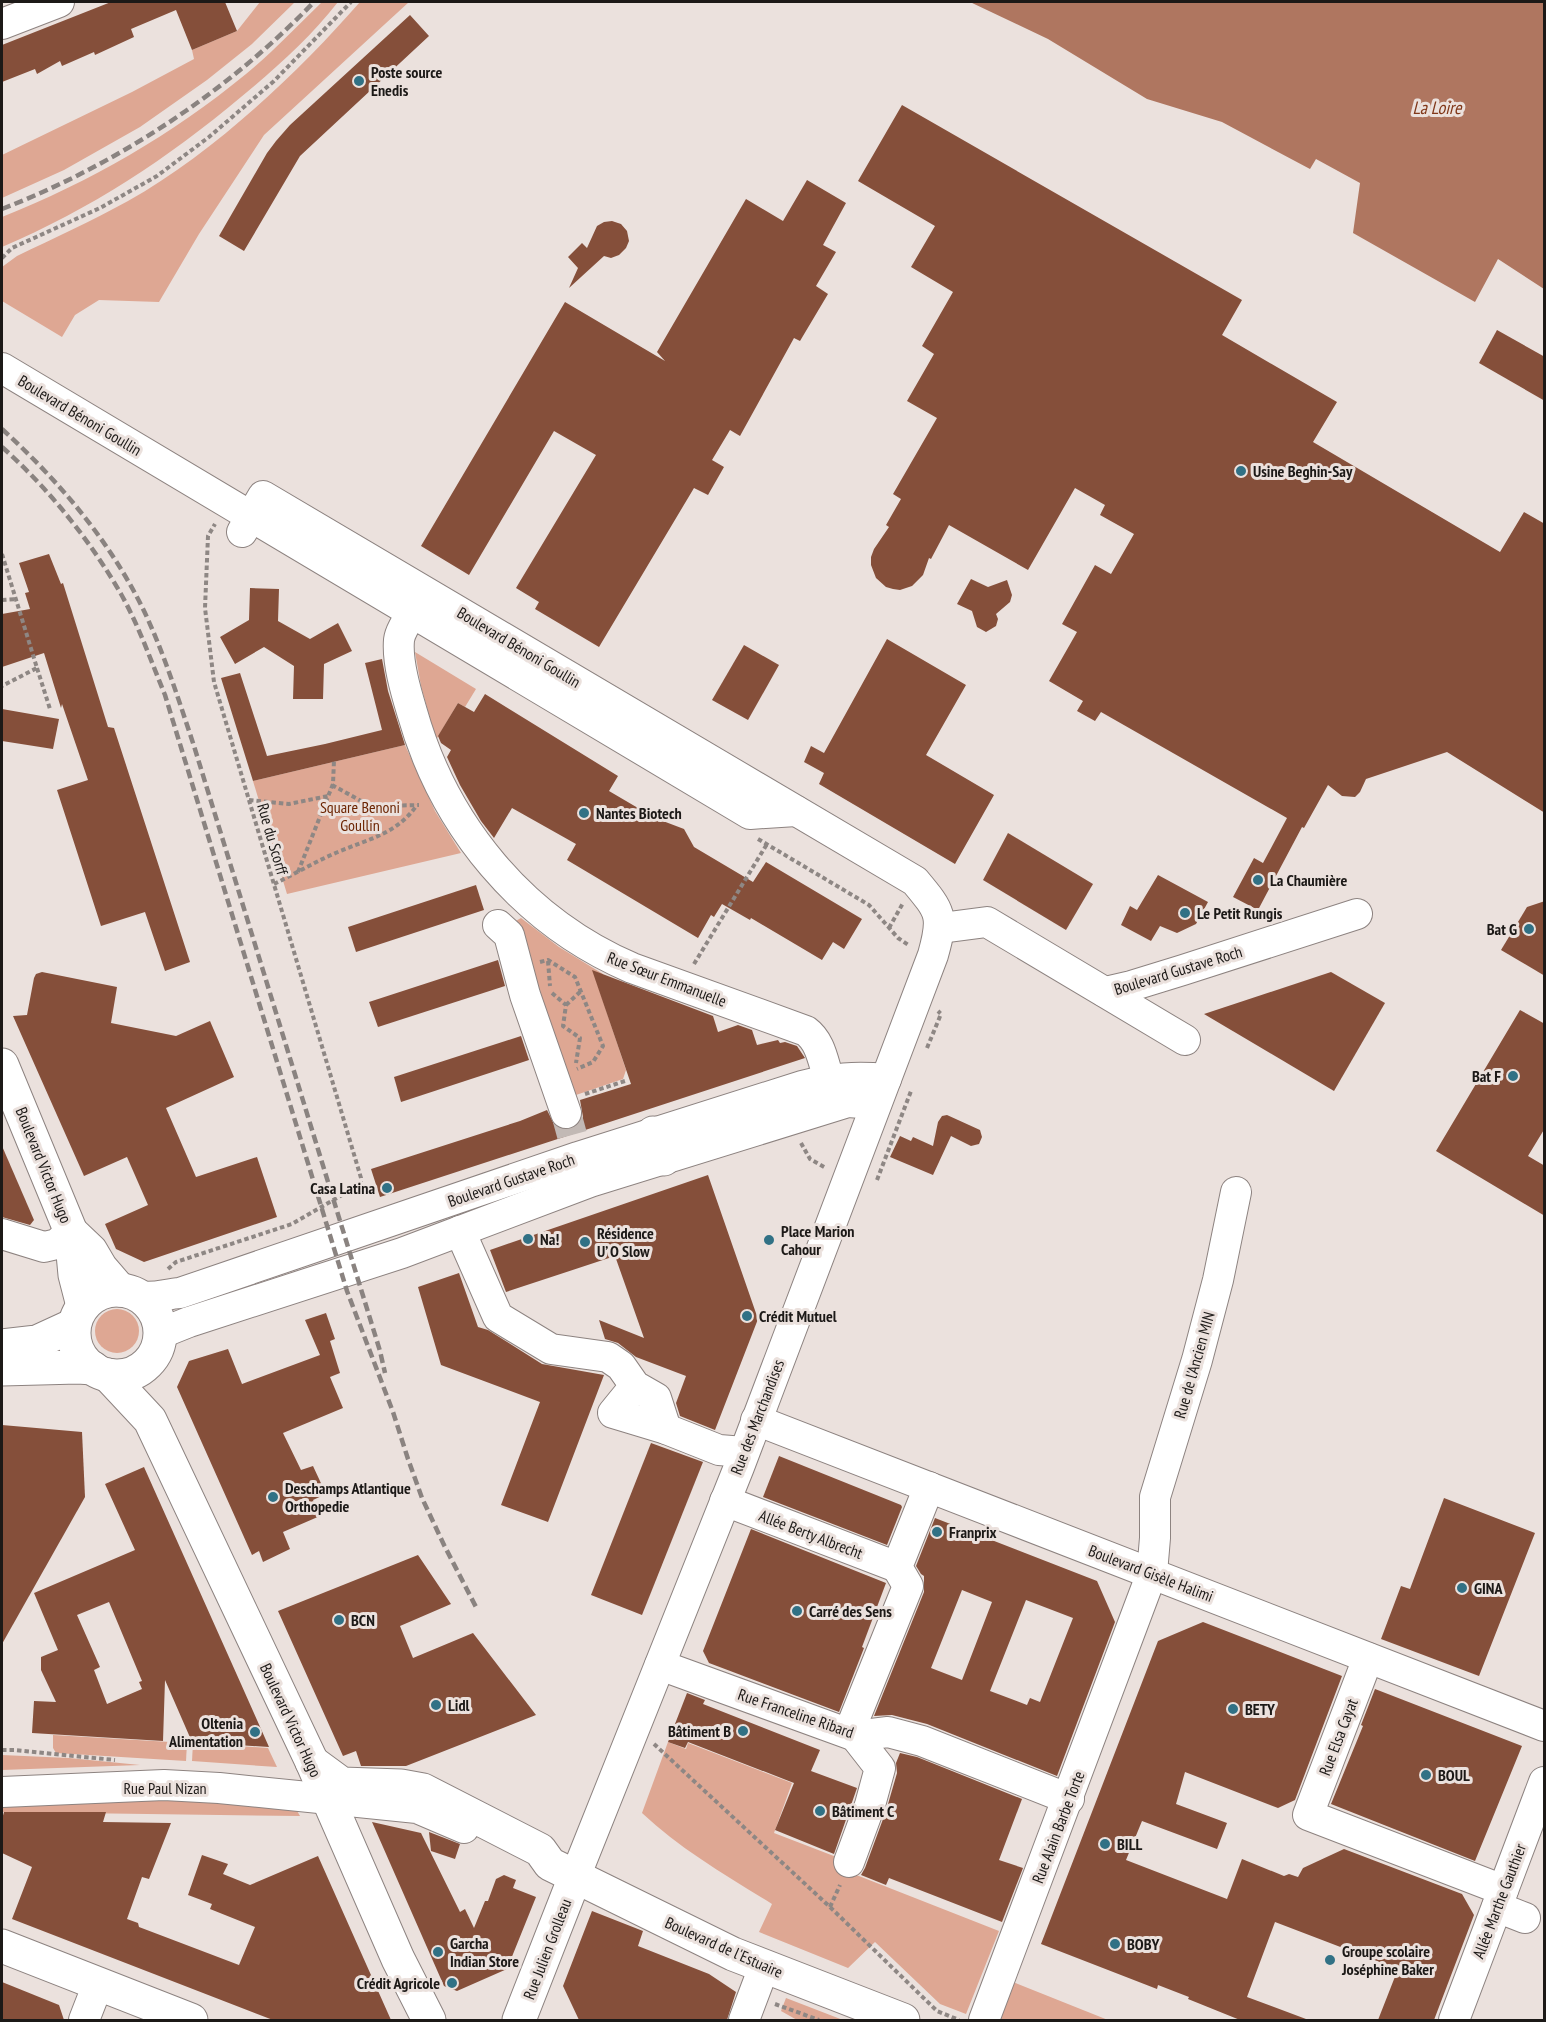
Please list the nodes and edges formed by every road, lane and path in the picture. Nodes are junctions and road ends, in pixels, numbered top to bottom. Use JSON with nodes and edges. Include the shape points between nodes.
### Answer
{"nodes":[{"id":1,"x":59,"y":2,"type":"edge"},
{"id":2,"x":351,"y":2,"type":"edge"},
{"id":3,"x":4,"y":23,"type":"edge"},
{"id":4,"x":2,"y":258,"type":"edge"},
{"id":5,"x":2,"y":368,"type":"edge"},
{"id":6,"x":243,"y":515,"type":"junction"},
{"id":7,"x":2,"y":554,"type":"edge"},
{"id":8,"x":16,"y":599,"type":"junction"},
{"id":9,"x":2,"y":600,"type":"edge"},
{"id":10,"x":413,"y":612,"type":"junction"},
{"id":11,"x":38,"y":668,"type":"junction"},
{"id":12,"x":2,"y":686,"type":"edge"},
{"id":13,"x":50,"y":709,"type":"dead end"},
{"id":14,"x":334,"y":760,"type":"dead end"},
{"id":15,"x":332,"y":785,"type":"junction"},
{"id":16,"x":328,"y":796,"type":"junction"},
{"id":17,"x":249,"y":800,"type":"junction"},
{"id":18,"x":431,"y":800,"type":"junction"},
{"id":19,"x":796,"y":810,"type":"junction"},
{"id":20,"x":756,"y":838,"type":"dead end"},
{"id":21,"x":767,"y":844,"type":"junction"},
{"id":22,"x":298,"y":872,"type":"junction"},
{"id":23,"x":274,"y":884,"type":"junction"},
{"id":24,"x":1357,"y":914,"type":"dead end"},
{"id":25,"x":498,"y":926,"type":"dead end"},
{"id":26,"x":928,"y":946,"type":"junction"},
{"id":27,"x":548,"y":960,"type":"junction"},
{"id":28,"x":538,"y":963,"type":"dead end"},
{"id":29,"x":681,"y":985,"type":"junction"},
{"id":30,"x":581,"y":991,"type":"junction"},
{"id":31,"x":1105,"y":992,"type":"junction"},
{"id":32,"x":566,"y":1005,"type":"junction"},
{"id":33,"x":1185,"y":1040,"type":"dead end"},
{"id":34,"x":2,"y":1065,"type":"edge"},
{"id":35,"x":829,"y":1079,"type":"junction"},
{"id":36,"x":625,"y":1081,"type":"dead end"},
{"id":37,"x":881,"y":1091,"type":"junction"},
{"id":38,"x":571,"y":1098,"type":"junction"},
{"id":39,"x":658,"y":1146,"type":"junction"},
{"id":40,"x":1236,"y":1192,"type":"dead end"},
{"id":41,"x":460,"y":1231,"type":"junction"},
{"id":42,"x":71,"y":1232,"type":"junction"},
{"id":43,"x":2,"y":1234,"type":"edge"},
{"id":44,"x":170,"y":1268,"type":"dead end"},
{"id":45,"x":130,"y":1293,"type":"junction"},
{"id":46,"x":79,"y":1315,"type":"junction"},
{"id":47,"x":2,"y":1346,"type":"edge"},
{"id":48,"x":155,"y":1348,"type":"junction"},
{"id":49,"x":2,"y":1369,"type":"edge"},
{"id":50,"x":101,"y":1372,"type":"junction"},
{"id":51,"x":150,"y":1420,"type":"junction"},
{"id":52,"x":756,"y":1420,"type":"junction"},
{"id":53,"x":744,"y":1452,"type":"junction"},
{"id":54,"x":929,"y":1487,"type":"junction"},
{"id":55,"x":725,"y":1501,"type":"junction"},
{"id":56,"x":897,"y":1567,"type":"junction"},
{"id":57,"x":1152,"y":1573,"type":"junction"},
{"id":58,"x":1368,"y":1658,"type":"junction"},
{"id":59,"x":660,"y":1665,"type":"junction"},
{"id":60,"x":1545,"y":1726,"type":"edge"},
{"id":61,"x":855,"y":1736,"type":"junction"},
{"id":62,"x":651,"y":1741,"type":"dead end"},
{"id":63,"x":2,"y":1750,"type":"edge"},
{"id":64,"x":125,"y":1761,"type":"dead end"},
{"id":65,"x":312,"y":1762,"type":"junction"},
{"id":66,"x":1545,"y":1782,"type":"edge"},
{"id":67,"x":2,"y":1792,"type":"edge"},
{"id":68,"x":328,"y":1798,"type":"junction"},
{"id":69,"x":1069,"y":1799,"type":"junction"},
{"id":70,"x":849,"y":1862,"type":"dead end"},
{"id":71,"x":563,"y":1870,"type":"junction"},
{"id":72,"x":1500,"y":1898,"type":"junction"},
{"id":73,"x":1525,"y":1918,"type":"dead end"},
{"id":74,"x":2,"y":1946,"type":"edge"},
{"id":75,"x":98,"y":1984,"type":"junction"},
{"id":76,"x":754,"y":1994,"type":"edge"},
{"id":77,"x":184,"y":2019,"type":"edge"},
{"id":78,"x":84,"y":2020,"type":"edge"},
{"id":79,"x":429,"y":2020,"type":"edge"},
{"id":80,"x":519,"y":2020,"type":"edge"},
{"id":81,"x":819,"y":2020,"type":"edge"},
{"id":82,"x":903,"y":2020,"type":"edge"},
{"id":83,"x":959,"y":2020,"type":"edge"},
{"id":84,"x":984,"y":2020,"type":"edge"},
{"id":85,"x":1454,"y":2020,"type":"edge"}],
"edges":[{"from":1,"to":3,"type":"street"},
{"from":2,"to":4,"type":"path","via":[[274,81],[210,137],[157,176],[100,208],[12,248]]},
{"from":5,"to":6,"type":"street","name":"Boulevard Bénoni Goullin"},
{"from":6,"to":10,"type":"street","name":"Boulevard Bénoni Goullin"},
{"from":6,"to":17,"type":"path","name":"Rue du Scorff","via":[[208,536],[205,608],[214,682]]},
{"from":6,"to":19,"type":"street","name":"Boulevard Bénoni Goullin"},
{"from":7,"to":8,"type":"path"},
{"from":8,"to":9,"type":"path"},
{"from":8,"to":11,"type":"path"},
{"from":10,"to":18,"type":"street","name":"Rue Sœur Emmanuelle","via":[[399,639],[404,681],[424,753]]},
{"from":10,"to":19,"type":"street","name":"Boulevard Bénoni Goullin","via":[[750,814]]},
{"from":11,"to":12,"type":"path"},
{"from":11,"to":13,"type":"path"},
{"from":14,"to":15,"type":"path"},
{"from":15,"to":16,"type":"path"},
{"from":15,"to":18,"type":"path","via":[[363,802],[382,806]]},
{"from":16,"to":17,"type":"path","via":[[290,804]]},
{"from":16,"to":22,"type":"path"},
{"from":17,"to":23,"type":"path","name":"Rue du Scorff"},
{"from":18,"to":22,"type":"path","via":[[392,829]]},
{"from":18,"to":29,"type":"street","name":"Rue Sœur Emmanuelle","via":[[544,916],[604,956]]},
{"from":19,"to":26,"type":"street","name":"Boulevard Bénoni Goullin","via":[[915,881],[935,904]]},
{"from":20,"to":21,"type":"path"},
{"from":21,"to":26,"type":"path","via":[[869,905],[898,938],[912,947]]},
{"from":21,"to":29,"type":"path"},
{"from":22,"to":23,"type":"path"},
{"from":23,"to":44,"type":"path","name":"Rue du Scorff","via":[[361,1178],[358,1185],[292,1224],[176,1262]]},
{"from":24,"to":31,"type":"street","name":"Boulevard Gustave Roch"},
{"from":25,"to":38,"type":"street","via":[[508,935],[525,995]]},
{"from":26,"to":31,"type":"street","name":"Boulevard Gustave Roch","via":[[987,922]]},
{"from":26,"to":37,"type":"street","name":"Rue des Marchandises"},
{"from":27,"to":28,"type":"path"},
{"from":27,"to":30,"type":"path","via":[[575,977]]},
{"from":27,"to":32,"type":"path","via":[[551,993]]},
{"from":29,"to":35,"type":"street","name":"Rue Sœur Emmanuelle","via":[[806,1031],[821,1050]]},
{"from":30,"to":32,"type":"path"},
{"from":30,"to":38,"type":"path","via":[[603,1046]]},
{"from":31,"to":33,"type":"street"},
{"from":32,"to":38,"type":"path","via":[[563,1026],[580,1038]]},
{"from":34,"to":42,"type":"main road","name":"Boulevard Victor Hugo"},
{"from":35,"to":37,"type":"street","name":"Boulevard Gustave Roch","via":[[855,1076]]},
{"from":35,"to":39,"type":"street","name":"Boulevard Gustave Roch"},
{"from":36,"to":38,"type":"path"},
{"from":37,"to":39,"type":"street","name":"Boulevard Gustave Roch"},
{"from":37,"to":52,"type":"street","name":"Rue des Marchandises"},
{"from":38,"to":39,"type":"street","name":"Boulevard Gustave Roch"},
{"from":38,"to":45,"type":"street","name":"Boulevard Gustave Roch","via":[[180,1293],[152,1298]]},
{"from":39,"to":41,"type":"street","name":"Boulevard Gustave Roch","via":[[590,1182]]},
{"from":40,"to":57,"type":"street","name":"Rue de l'Ancien MIN","via":[[1197,1360],[1155,1497]]},
{"from":41,"to":48,"type":"street","name":"Boulevard Gustave Roch","via":[[189,1322],[169,1330]]},
{"from":41,"to":53,"type":"street","via":[[498,1317],[550,1349],[608,1357],[621,1366],[635,1386],[656,1398],[666,1429],[719,1450]]},
{"from":42,"to":43,"type":"street","via":[[57,1244],[44,1247]]},
{"from":42,"to":45,"type":"main road","name":"Boulevard Victor Hugo","via":[[91,1251],[101,1268]]},
{"from":42,"to":46,"type":"main road","name":"Boulevard Victor Hugo"},
{"from":45,"to":46,"type":"main road","via":[[104,1292],[89,1300]]},
{"from":45,"to":48,"type":"main road","via":[[147,1302],[157,1318]]},
{"from":46,"to":47,"type":"main road","via":[[37,1342]]},
{"from":46,"to":50,"type":"main road","via":[[76,1345],[86,1362]]},
{"from":48,"to":50,"type":"main road","via":[[132,1373]]},
{"from":48,"to":51,"type":"main road","name":"Boulevard Victor Hugo"},
{"from":49,"to":50,"type":"main road","via":[[78,1367]]},
{"from":50,"to":51,"type":"main road","name":"Boulevard Victor Hugo"},
{"from":51,"to":65,"type":"main road","name":"Boulevard Victor Hugo"},
{"from":52,"to":53,"type":"street","name":"Rue des Marchandises"},
{"from":52,"to":54,"type":"street","name":"Boulevard Gisèle Halimi"},
{"from":53,"to":55,"type":"street","name":"Rue des Marchandises"},
{"from":54,"to":56,"type":"street"},
{"from":54,"to":57,"type":"street","name":"Boulevard Gisèle Halimi"},
{"from":55,"to":56,"type":"street","name":"Allée Berty Albrecht"},
{"from":55,"to":59,"type":"street","name":"Rue des Marchandises"},
{"from":56,"to":61,"type":"street","via":[[908,1586],[854,1720]]},
{"from":57,"to":58,"type":"street","name":"Boulevard Gisèle Halimi"},
{"from":57,"to":69,"type":"street","name":"Rue Alain Barbe Torte"},
{"from":58,"to":60,"type":"street","name":"Boulevard Gisèle Halimi"},
{"from":58,"to":72,"type":"street","name":"Rue Elsa Cayat","via":[[1308,1815]]},
{"from":59,"to":61,"type":"street","name":"Rue Franceline Ribard"},
{"from":59,"to":71,"type":"street","name":"Rue des Marchandises"},
{"from":61,"to":69,"type":"street","name":"Rue Franceline Ribard","via":[[888,1732],[922,1741]]},
{"from":61,"to":70,"type":"street","via":[[880,1768]]},
{"from":62,"to":83,"type":"path","via":[[937,2011]]},
{"from":63,"to":64,"type":"path"},
{"from":65,"to":68,"type":"main road","name":"Boulevard Victor Hugo"},
{"from":65,"to":71,"type":"main road","name":"Boulevard de l'Estuaire","via":[[342,1784],[401,1786],[432,1794],[540,1850]]},
{"from":66,"to":72,"type":"street","name":"Allée Marthe Gauthier"},
{"from":67,"to":68,"type":"street","name":"Rue Paul Nizan","via":[[164,1785]]},
{"from":68,"to":71,"type":"street","name":"Boulevard de l'Estuaire","via":[[417,1808],[534,1861]]},
{"from":68,"to":79,"type":"main road","name":"Boulevard Victor Hugo"},
{"from":69,"to":84,"type":"street","name":"Rue Alain Barbe Torte"},
{"from":71,"to":76,"type":"main road","name":"Boulevard de l'Estuaire","via":[[710,1944]]},
{"from":71,"to":80,"type":"main road","name":"Rue Julien Grolleau"},
{"from":72,"to":73,"type":"street"},
{"from":72,"to":85,"type":"street","name":"Allée Marthe Gauthier"},
{"from":74,"to":75,"type":"main road"},
{"from":75,"to":77,"type":"main road"},
{"from":75,"to":78,"type":"street"},
{"from":76,"to":81,"type":"path"},
{"from":76,"to":82,"type":"main road","name":"Boulevard de l'Estuaire"}]}
